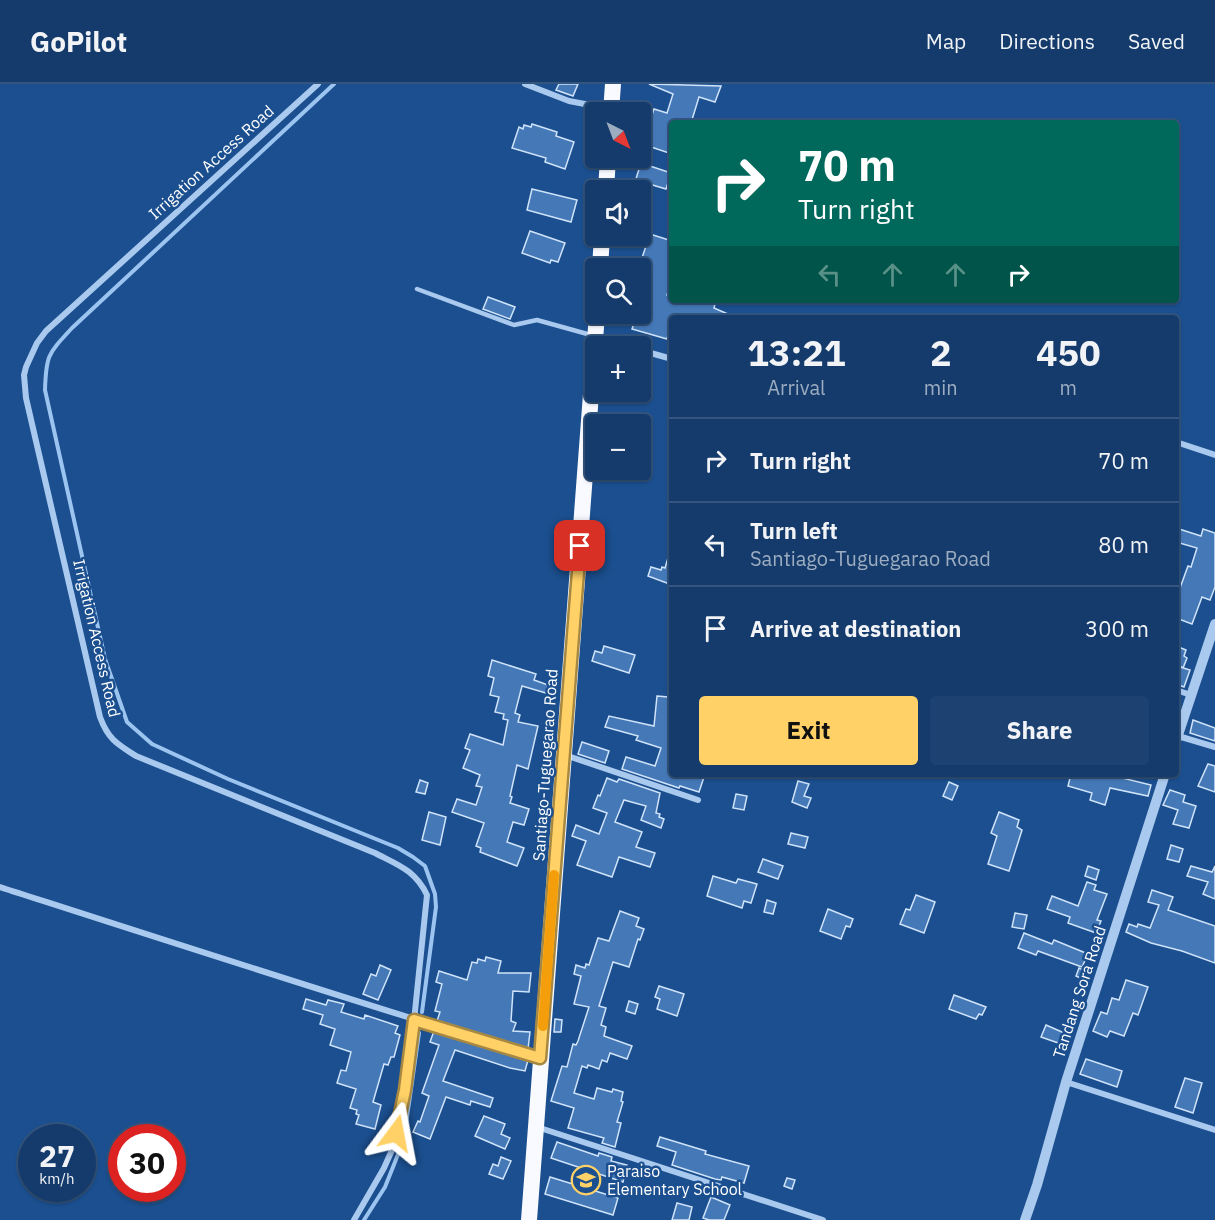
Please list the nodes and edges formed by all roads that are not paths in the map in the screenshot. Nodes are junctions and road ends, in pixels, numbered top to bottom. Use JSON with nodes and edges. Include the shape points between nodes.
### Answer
{"nodes":[{"id":1,"x":318,"y":84,"type":"edge"},
{"id":2,"x":525,"y":84,"type":"edge"},
{"id":3,"x":613,"y":84,"type":"edge"},
{"id":4,"x":612,"y":102,"type":"edge"},
{"id":5,"x":585,"y":104,"type":"edge"},
{"id":6,"x":417,"y":289,"type":"dead end"},
{"id":7,"x":593,"y":336,"type":"edge"},
{"id":8,"x":651,"y":353,"type":"edge"},
{"id":9,"x":669,"y":358,"type":"edge"},
{"id":10,"x":591,"y":402,"type":"edge"},
{"id":11,"x":1179,"y":443,"type":"edge"},
{"id":12,"x":1215,"y":455,"type":"edge"},
{"id":13,"x":1215,"y":624,"type":"edge"},
{"id":14,"x":1179,"y":691,"type":"edge"},
{"id":15,"x":1191,"y":695,"type":"junction"},
{"id":16,"x":1179,"y":732,"type":"edge"},
{"id":17,"x":1179,"y":738,"type":"edge"},
{"id":18,"x":1215,"y":747,"type":"edge"},
{"id":19,"x":564,"y":755,"type":"junction"},
{"id":20,"x":1164,"y":777,"type":"edge"},
{"id":21,"x":698,"y":800,"type":"dead end"},
{"id":22,"x":0,"y":887,"type":"edge"},
{"id":23,"x":414,"y":1020,"type":"junction"},
{"id":24,"x":540,"y":1058,"type":"junction"},
{"id":25,"x":1066,"y":1082,"type":"junction"},
{"id":26,"x":537,"y":1127,"type":"junction"},
{"id":27,"x":1215,"y":1130,"type":"edge"},
{"id":28,"x":354,"y":1220,"type":"edge"},
{"id":29,"x":529,"y":1220,"type":"edge"},
{"id":30,"x":823,"y":1220,"type":"edge"},
{"id":31,"x":1025,"y":1220,"type":"edge"}],
"edges":[{"from":1,"to":23,"type":"street","name":"Irrigation Access Road","via":[[46,331],[26,367],[25,387],[106,733],[136,756],[375,853],[421,882],[427,905]]},
{"from":2,"to":5,"type":"street"},
{"from":3,"to":4,"type":"highway"},
{"from":6,"to":7,"type":"lane","via":[[514,325],[537,320]]},
{"from":8,"to":9,"type":"street"},
{"from":10,"to":19,"type":"highway","name":"Santiago-Tuguegarao Road"},
{"from":11,"to":12,"type":"street"},
{"from":13,"to":15,"type":"street"},
{"from":14,"to":15,"type":"street"},
{"from":15,"to":16,"type":"street"},
{"from":17,"to":18,"type":"street"},
{"from":19,"to":21,"type":"street"},
{"from":19,"to":24,"type":"highway","name":"Santiago-Tuguegarao Road"},
{"from":20,"to":25,"type":"street","name":"Tandang Sora Road"},
{"from":22,"to":23,"type":"street"},
{"from":23,"to":24,"type":"street"},
{"from":23,"to":28,"type":"street","name":"Irrigation Access Road","via":[[392,1150]]},
{"from":24,"to":26,"type":"highway","name":"Santiago-Tuguegarao Road"},
{"from":25,"to":27,"type":"street"},
{"from":25,"to":31,"type":"street","name":"Tandang Sora Road"},
{"from":26,"to":29,"type":"highway","name":"Santiago-Tuguegarao Road"},
{"from":26,"to":30,"type":"street"}]}
